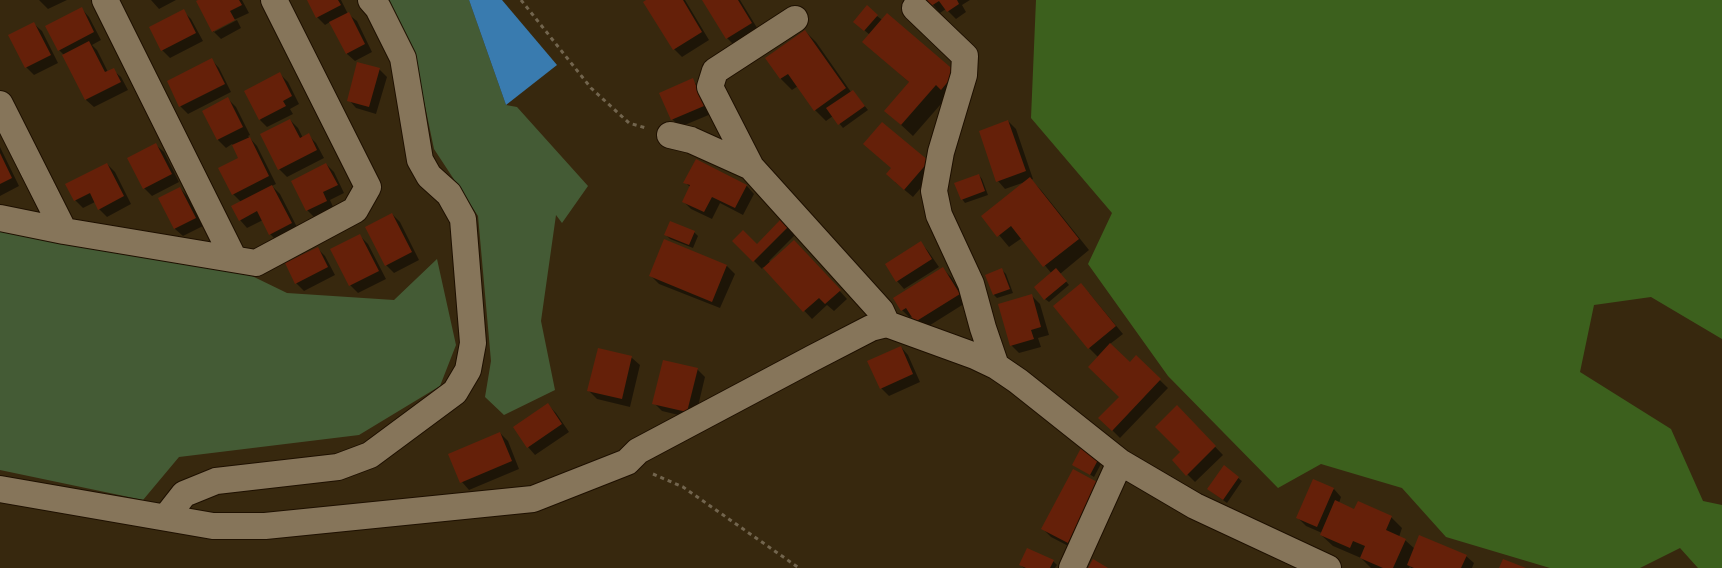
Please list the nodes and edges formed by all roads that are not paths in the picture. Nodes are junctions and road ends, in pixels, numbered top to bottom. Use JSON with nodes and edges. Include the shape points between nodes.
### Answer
{"nodes":[{"id":1,"x":105,"y":0,"type":"edge"},
{"id":2,"x":274,"y":0,"type":"edge"},
{"id":3,"x":371,"y":0,"type":"edge"},
{"id":4,"x":915,"y":8,"type":"dead end"},
{"id":5,"x":795,"y":19,"type":"dead end"},
{"id":6,"x":0,"y":104,"type":"edge"},
{"id":7,"x":670,"y":135,"type":"road end"},
{"id":8,"x":751,"y":167,"type":"junction"},
{"id":9,"x":0,"y":218,"type":"edge"},
{"id":10,"x":64,"y":231,"type":"junction"},
{"id":11,"x":234,"y":258,"type":"junction"},
{"id":12,"x":887,"y":324,"type":"junction"},
{"id":13,"x":996,"y":366,"type":"junction"},
{"id":14,"x":1120,"y":462,"type":"junction"},
{"id":15,"x":0,"y":489,"type":"edge"},
{"id":16,"x":166,"y":517,"type":"junction"},
{"id":17,"x":1072,"y":568,"type":"edge"},
{"id":18,"x":1328,"y":568,"type":"edge"}],
"edges":[{"from":1,"to":11,"type":"street"},
{"from":2,"to":11,"type":"street","via":[[368,186],[355,210],[256,263]]},
{"from":3,"to":16,"type":"street","via":[[403,58],[420,160],[429,176],[449,194],[463,219],[473,343],[468,370],[455,392],[370,455],[338,467],[216,481],[184,494]]},
{"from":4,"to":13,"type":"street","via":[[965,56],[964,75],[941,152],[934,191],[939,215],[971,284]]},
{"from":5,"to":8,"type":"street","via":[[715,71],[710,87]]},
{"from":6,"to":10,"type":"street"},
{"from":7,"to":8,"type":"street","via":[[691,140]]},
{"from":8,"to":12,"type":"street","via":[[882,311]]},
{"from":9,"to":10,"type":"street"},
{"from":10,"to":11,"type":"street"},
{"from":12,"to":13,"type":"street"},
{"from":12,"to":16,"type":"street","via":[[871,328],[769,381],[638,451],[627,462],[533,499],[265,526],[213,526]]},
{"from":13,"to":14,"type":"street"},
{"from":14,"to":17,"type":"street"},
{"from":14,"to":18,"type":"street","via":[[1195,506]]},
{"from":15,"to":16,"type":"street"}]}
